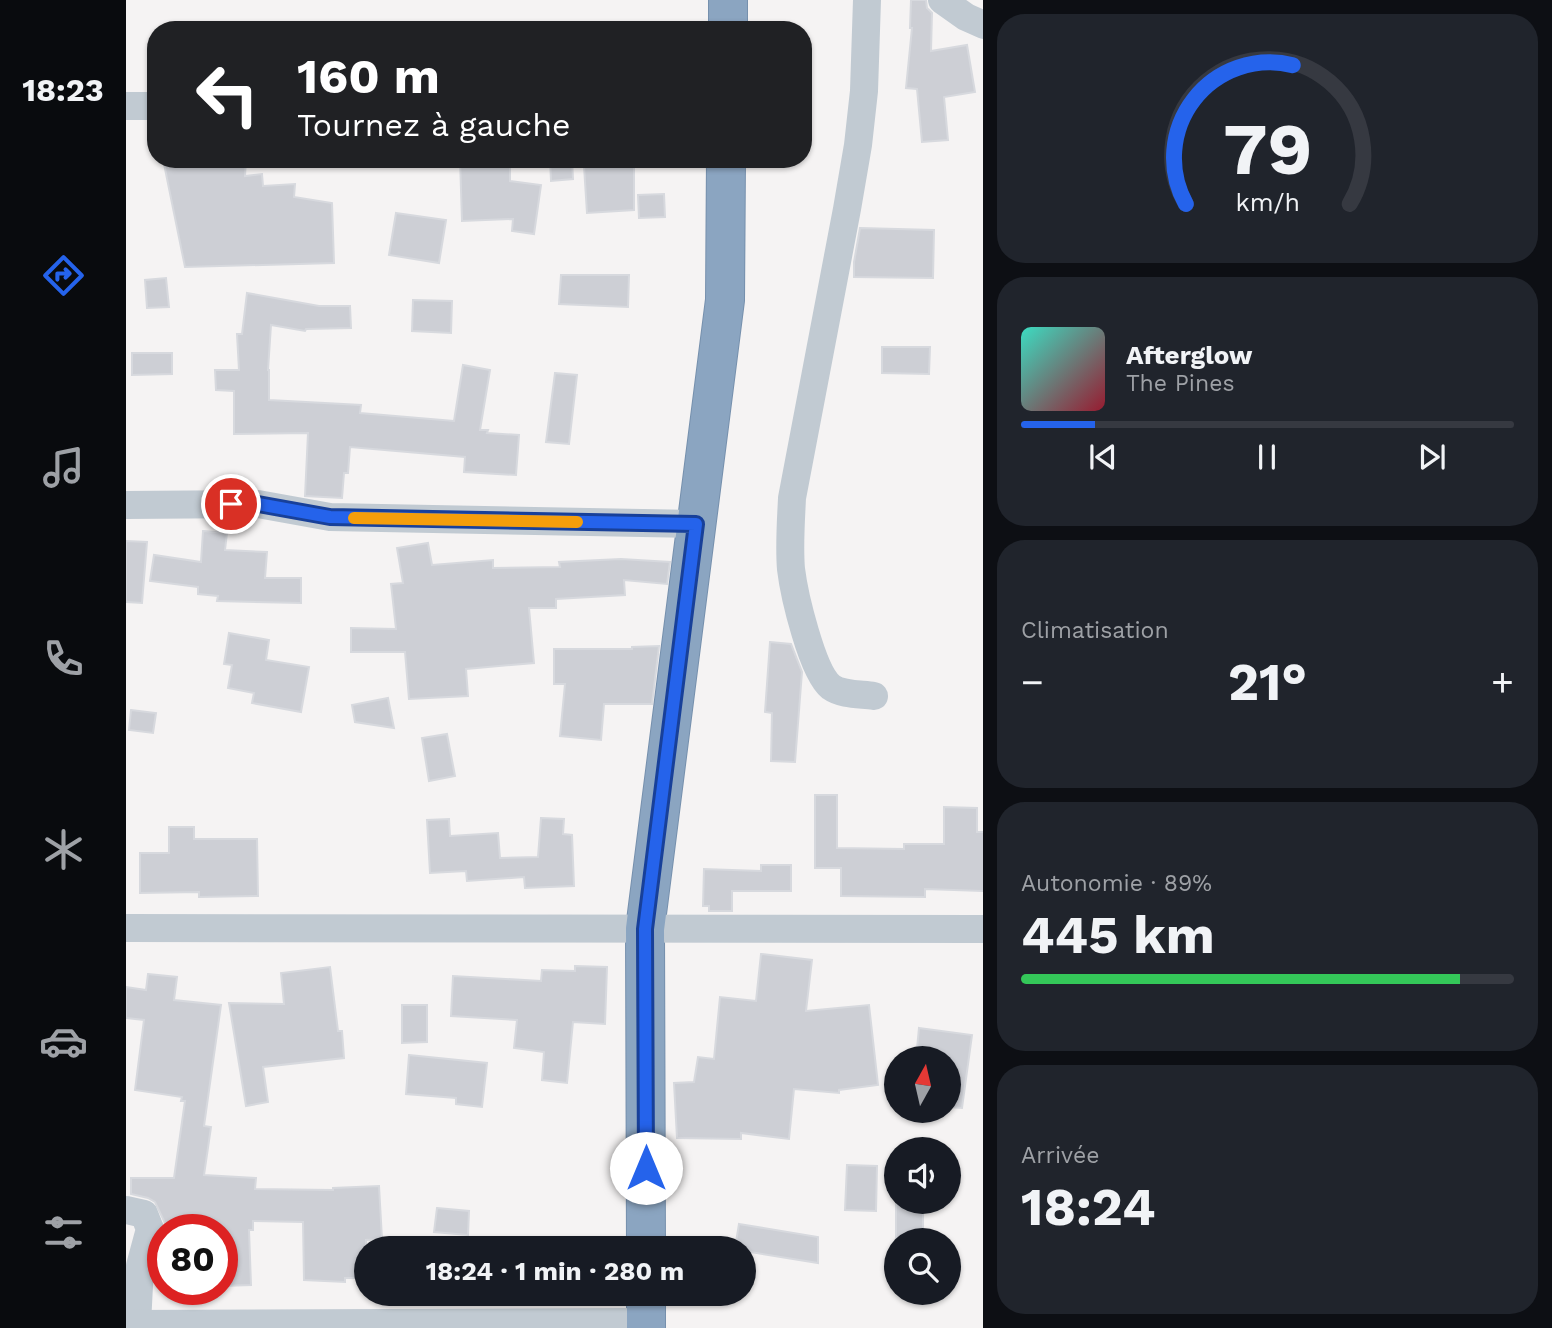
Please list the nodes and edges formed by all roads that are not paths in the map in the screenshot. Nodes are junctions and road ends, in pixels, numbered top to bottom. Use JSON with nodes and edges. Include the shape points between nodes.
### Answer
{"nodes":[{"id":1,"x":728,"y":0,"type":"edge"},
{"id":2,"x":867,"y":0,"type":"edge"},
{"id":3,"x":942,"y":0,"type":"edge"},
{"id":4,"x":728,"y":21,"type":"edge"},
{"id":5,"x":983,"y":24,"type":"edge"},
{"id":6,"x":126,"y":107,"type":"edge"},
{"id":7,"x":147,"y":108,"type":"edge"},
{"id":8,"x":726,"y":168,"type":"edge"},
{"id":9,"x":126,"y":505,"type":"edge"},
{"id":10,"x":696,"y":524,"type":"junction"},
{"id":11,"x":874,"y":696,"type":"dead end"},
{"id":12,"x":126,"y":928,"type":"edge"},
{"id":13,"x":645,"y":929,"type":"junction"},
{"id":14,"x":983,"y":929,"type":"edge"},
{"id":15,"x":126,"y":1210,"type":"edge"},
{"id":16,"x":646,"y":1236,"type":"edge"},
{"id":17,"x":646,"y":1314,"type":"edge"},
{"id":18,"x":131,"y":1324,"type":"edge"}],
"edges":[{"from":1,"to":4,"type":"highway"},
{"from":2,"to":11,"type":"street","via":[[858,145],[792,498],[790,537],[803,622],[819,669],[832,688]]},
{"from":3,"to":5,"type":"street"},
{"from":6,"to":7,"type":"street"},
{"from":8,"to":10,"type":"highway","via":[[725,300]]},
{"from":9,"to":10,"type":"street","via":[[258,504],[330,517]]},
{"from":10,"to":13,"type":"highway"},
{"from":12,"to":13,"type":"street"},
{"from":13,"to":14,"type":"street"},
{"from":13,"to":16,"type":"highway"},
{"from":15,"to":18,"type":"street","via":[[144,1214],[150,1229]]},
{"from":17,"to":18,"type":"street"}]}
